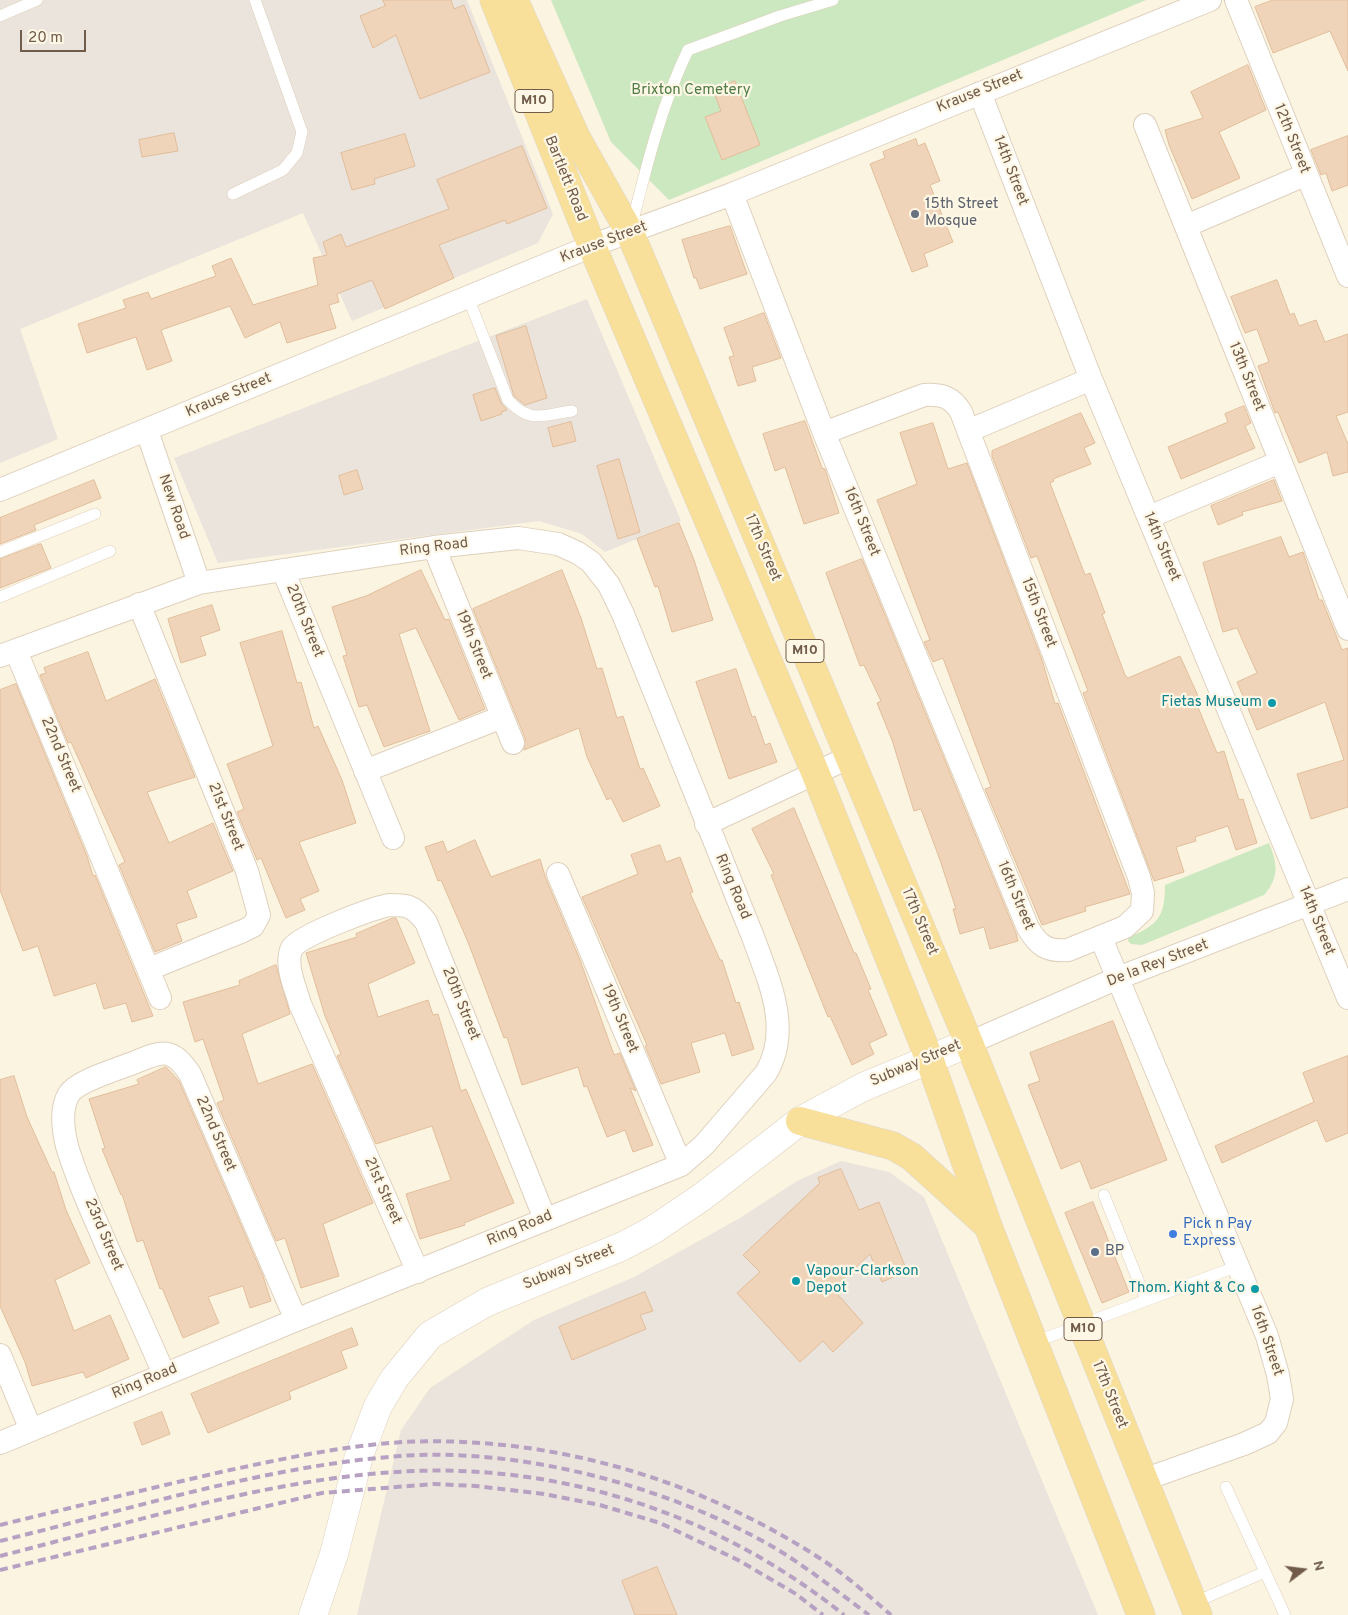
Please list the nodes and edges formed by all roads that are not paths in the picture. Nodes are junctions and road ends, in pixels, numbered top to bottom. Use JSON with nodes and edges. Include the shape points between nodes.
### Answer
{"nodes":[{"id":1,"x":38,"y":0,"type":"edge"},
{"id":2,"x":255,"y":0,"type":"edge"},
{"id":3,"x":494,"y":0,"type":"edge"},
{"id":4,"x":514,"y":0,"type":"edge"},
{"id":5,"x":833,"y":0,"type":"edge"},
{"id":6,"x":1210,"y":0,"type":"edge"},
{"id":7,"x":1236,"y":0,"type":"edge"},
{"id":8,"x":0,"y":16,"type":"edge"},
{"id":9,"x":980,"y":93,"type":"junction"},
{"id":10,"x":1145,"y":125,"type":"dead end"},
{"id":11,"x":1306,"y":175,"type":"junction"},
{"id":12,"x":233,"y":194,"type":"dead end"},
{"id":13,"x":732,"y":194,"type":"junction"},
{"id":14,"x":1186,"y":226,"type":"junction"},
{"id":15,"x":630,"y":233,"type":"junction"},
{"id":16,"x":592,"y":246,"type":"junction"},
{"id":17,"x":1348,"y":276,"type":"edge"},
{"id":18,"x":468,"y":297,"type":"junction"},
{"id":19,"x":1092,"y":379,"type":"junction"},
{"id":20,"x":572,"y":411,"type":"dead end"},
{"id":21,"x":147,"y":431,"type":"junction"},
{"id":22,"x":968,"y":431,"type":"junction"},
{"id":23,"x":824,"y":433,"type":"junction"},
{"id":24,"x":1280,"y":462,"type":"junction"},
{"id":25,"x":0,"y":490,"type":"edge"},
{"id":26,"x":95,"y":514,"type":"dead end"},
{"id":27,"x":1149,"y":517,"type":"junction"},
{"id":28,"x":434,"y":547,"type":"junction"},
{"id":29,"x":110,"y":551,"type":"dead end"},
{"id":30,"x":0,"y":552,"type":"edge"},
{"id":31,"x":283,"y":570,"type":"junction"},
{"id":32,"x":199,"y":583,"type":"junction"},
{"id":33,"x":0,"y":597,"type":"edge"},
{"id":34,"x":139,"y":604,"type":"junction"},
{"id":35,"x":1348,"y":629,"type":"edge"},
{"id":36,"x":8,"y":653,"type":"edge"},
{"id":37,"x":502,"y":717,"type":"junction"},
{"id":38,"x":513,"y":743,"type":"dead end"},
{"id":39,"x":850,"y":757,"type":"junction"},
{"id":40,"x":365,"y":771,"type":"junction"},
{"id":41,"x":814,"y":772,"type":"junction"},
{"id":42,"x":706,"y":824,"type":"junction"},
{"id":43,"x":393,"y":838,"type":"dead end"},
{"id":44,"x":558,"y":874,"type":"dead end"},
{"id":45,"x":1348,"y":889,"type":"edge"},
{"id":46,"x":1310,"y":906,"type":"junction"},
{"id":47,"x":1101,"y":938,"type":"junction"},
{"id":48,"x":297,"y":942,"type":"joint"},
{"id":49,"x":149,"y":969,"type":"junction"},
{"id":50,"x":1118,"y":978,"type":"junction"},
{"id":51,"x":160,"y":998,"type":"dead end"},
{"id":52,"x":1348,"y":998,"type":"edge"},
{"id":53,"x":969,"y":1042,"type":"junction"},
{"id":54,"x":928,"y":1058,"type":"junction"},
{"id":55,"x":70,"y":1092,"type":"joint"},
{"id":56,"x":800,"y":1122,"type":"junction"},
{"id":57,"x":681,"y":1164,"type":"junction"},
{"id":58,"x":1104,"y":1195,"type":"dead end"},
{"id":59,"x":545,"y":1219,"type":"junction"},
{"id":60,"x":988,"y":1226,"type":"junction"},
{"id":61,"x":1238,"y":1266,"type":"junction"},
{"id":62,"x":418,"y":1272,"type":"junction"},
{"id":63,"x":1146,"y":1300,"type":"junction"},
{"id":64,"x":296,"y":1320,"type":"junction"},
{"id":65,"x":1082,"y":1325,"type":"junction"},
{"id":66,"x":1035,"y":1342,"type":"junction"},
{"id":67,"x":0,"y":1355,"type":"edge"},
{"id":68,"x":164,"y":1374,"type":"junction"},
{"id":69,"x":31,"y":1430,"type":"junction"},
{"id":70,"x":0,"y":1443,"type":"edge"},
{"id":71,"x":1143,"y":1480,"type":"junction"},
{"id":72,"x":1226,"y":1487,"type":"dead end"},
{"id":73,"x":1265,"y":1572,"type":"junction"},
{"id":74,"x":1196,"y":1609,"type":"edge"},
{"id":75,"x":312,"y":1615,"type":"edge"},
{"id":76,"x":1141,"y":1615,"type":"edge"},
{"id":77,"x":1285,"y":1615,"type":"edge"}],
"edges":[{"from":1,"to":8,"type":"lane"},
{"from":2,"to":12,"type":"lane","via":[[302,132],[297,153],[283,170]]},
{"from":3,"to":16,"type":"main road","name":"Bartlett Road","number":"M10"},
{"from":4,"to":15,"type":"main road","name":"Bartlett Road","number":"M10","via":[[576,137]]},
{"from":5,"to":15,"type":"lane","via":[[688,50],[653,142]]},
{"from":6,"to":9,"type":"street","name":"Krause Street"},
{"from":7,"to":11,"type":"street","name":"12th Street"},
{"from":9,"to":13,"type":"street","name":"Krause Street"},
{"from":9,"to":19,"type":"street","name":"14th Street"},
{"from":10,"to":14,"type":"street","name":"13th Street"},
{"from":11,"to":14,"type":"street"},
{"from":11,"to":17,"type":"street","name":"12th Street"},
{"from":13,"to":15,"type":"street","name":"Krause Street"},
{"from":13,"to":23,"type":"street","name":"16th Street"},
{"from":14,"to":24,"type":"street","name":"13th Street"},
{"from":15,"to":16,"type":"street","name":"Krause Street"},
{"from":15,"to":39,"type":"main road","name":"17th Street","number":"M10"},
{"from":16,"to":18,"type":"street","name":"Krause Street"},
{"from":16,"to":41,"type":"main road","number":"M10"},
{"from":18,"to":20,"type":"lane","via":[[508,400],[520,413],[532,417]]},
{"from":18,"to":21,"type":"street","name":"Krause Street"},
{"from":19,"to":22,"type":"street"},
{"from":19,"to":27,"type":"street","name":"14th Street"},
{"from":21,"to":25,"type":"street","name":"Krause Street"},
{"from":21,"to":32,"type":"street","name":"New Road"},
{"from":22,"to":23,"type":"street","name":"15th Street","via":[[956,403],[949,397],[936,394],[924,395]]},
{"from":22,"to":47,"type":"street","name":"15th Street","via":[[1143,893],[1142,911],[1134,921]]},
{"from":23,"to":47,"type":"street","name":"16th Street","via":[[1028,928],[1037,943],[1059,951]]},
{"from":24,"to":27,"type":"street"},
{"from":24,"to":35,"type":"street","name":"13th Street"},
{"from":26,"to":30,"type":"lane"},
{"from":27,"to":46,"type":"street","name":"14th Street"},
{"from":28,"to":31,"type":"street","name":"Ring Road"},
{"from":28,"to":37,"type":"street","name":"19th Street"},
{"from":28,"to":42,"type":"street","name":"Ring Road","via":[[535,539],[558,544],[591,562],[609,584],[623,614]]},
{"from":29,"to":33,"type":"lane"},
{"from":31,"to":32,"type":"street","name":"Ring Road"},
{"from":31,"to":40,"type":"street","name":"20th Street"},
{"from":32,"to":34,"type":"street","name":"Ring Road"},
{"from":34,"to":36,"type":"street","name":"Ring Road"},
{"from":34,"to":49,"type":"street","name":"21st Street","via":[[247,871],[259,915],[257,922],[248,929]]},
{"from":36,"to":49,"type":"street","name":"22nd Street"},
{"from":37,"to":38,"type":"street","name":"19th Street"},
{"from":37,"to":40,"type":"street"},
{"from":39,"to":41,"type":"street"},
{"from":39,"to":53,"type":"main road","name":"17th Street","number":"M10"},
{"from":40,"to":43,"type":"street","name":"20th Street"},
{"from":41,"to":42,"type":"street"},
{"from":41,"to":54,"type":"main road","number":"M10"},
{"from":42,"to":57,"type":"street","name":"Ring Road","via":[[770,983],[778,1018],[778,1040],[766,1073],[704,1145]]},
{"from":44,"to":57,"type":"street","name":"19th Street"},
{"from":45,"to":46,"type":"street","name":"De la Rey Street"},
{"from":46,"to":50,"type":"street","name":"De la Rey Street"},
{"from":46,"to":52,"type":"street","name":"14th Street"},
{"from":47,"to":50,"type":"street","name":"16th Street"},
{"from":48,"to":59,"type":"street","name":"20th Street","via":[[390,905],[418,912],[435,940]]},
{"from":48,"to":62,"type":"street","name":"21st Street","via":[[292,948],[290,968],[300,1004]]},
{"from":49,"to":51,"type":"street","name":"22nd Street"},
{"from":50,"to":53,"type":"street","name":"De la Rey Street"},
{"from":50,"to":61,"type":"street","name":"16th Street"},
{"from":53,"to":54,"type":"street","name":"Subway Street"},
{"from":53,"to":65,"type":"main road","name":"17th Street","number":"M10"},
{"from":54,"to":56,"type":"street","name":"Subway Street","via":[[863,1087]]},
{"from":54,"to":60,"type":"main road","number":"M10"},
{"from":55,"to":64,"type":"street","name":"22nd Street","via":[[160,1053],[168,1052],[182,1061]]},
{"from":55,"to":68,"type":"street","name":"23rd Street","via":[[64,1104],[63,1120],[68,1147],[94,1216]]},
{"from":56,"to":60,"type":"main road","via":[[893,1146],[906,1153],[928,1169]]},
{"from":56,"to":75,"type":"street","name":"Subway Street","via":[[653,1230],[623,1246],[487,1302],[430,1335],[394,1379],[378,1406],[360,1456],[334,1554]]},
{"from":57,"to":59,"type":"street","name":"Ring Road"},
{"from":58,"to":63,"type":"lane"},
{"from":59,"to":62,"type":"street","name":"Ring Road"},
{"from":60,"to":66,"type":"main road","number":"M10"},
{"from":61,"to":63,"type":"lane"},
{"from":61,"to":71,"type":"street","name":"16th Street","via":[[1267,1336],[1278,1374],[1282,1399],[1276,1423],[1268,1433],[1244,1444]]},
{"from":62,"to":64,"type":"street","name":"Ring Road"},
{"from":63,"to":65,"type":"lane"},
{"from":64,"to":68,"type":"street","name":"Ring Road"},
{"from":65,"to":66,"type":"lane"},
{"from":65,"to":71,"type":"main road","name":"17th Street","number":"M10"},
{"from":66,"to":76,"type":"main road","number":"M10"},
{"from":67,"to":69,"type":"street"},
{"from":68,"to":69,"type":"street","name":"Ring Road"},
{"from":69,"to":70,"type":"street","name":"Ring Road"},
{"from":71,"to":74,"type":"main road","name":"17th Street","number":"M10"},
{"from":72,"to":73,"type":"lane"},
{"from":73,"to":74,"type":"lane"},
{"from":73,"to":77,"type":"lane"}]}
